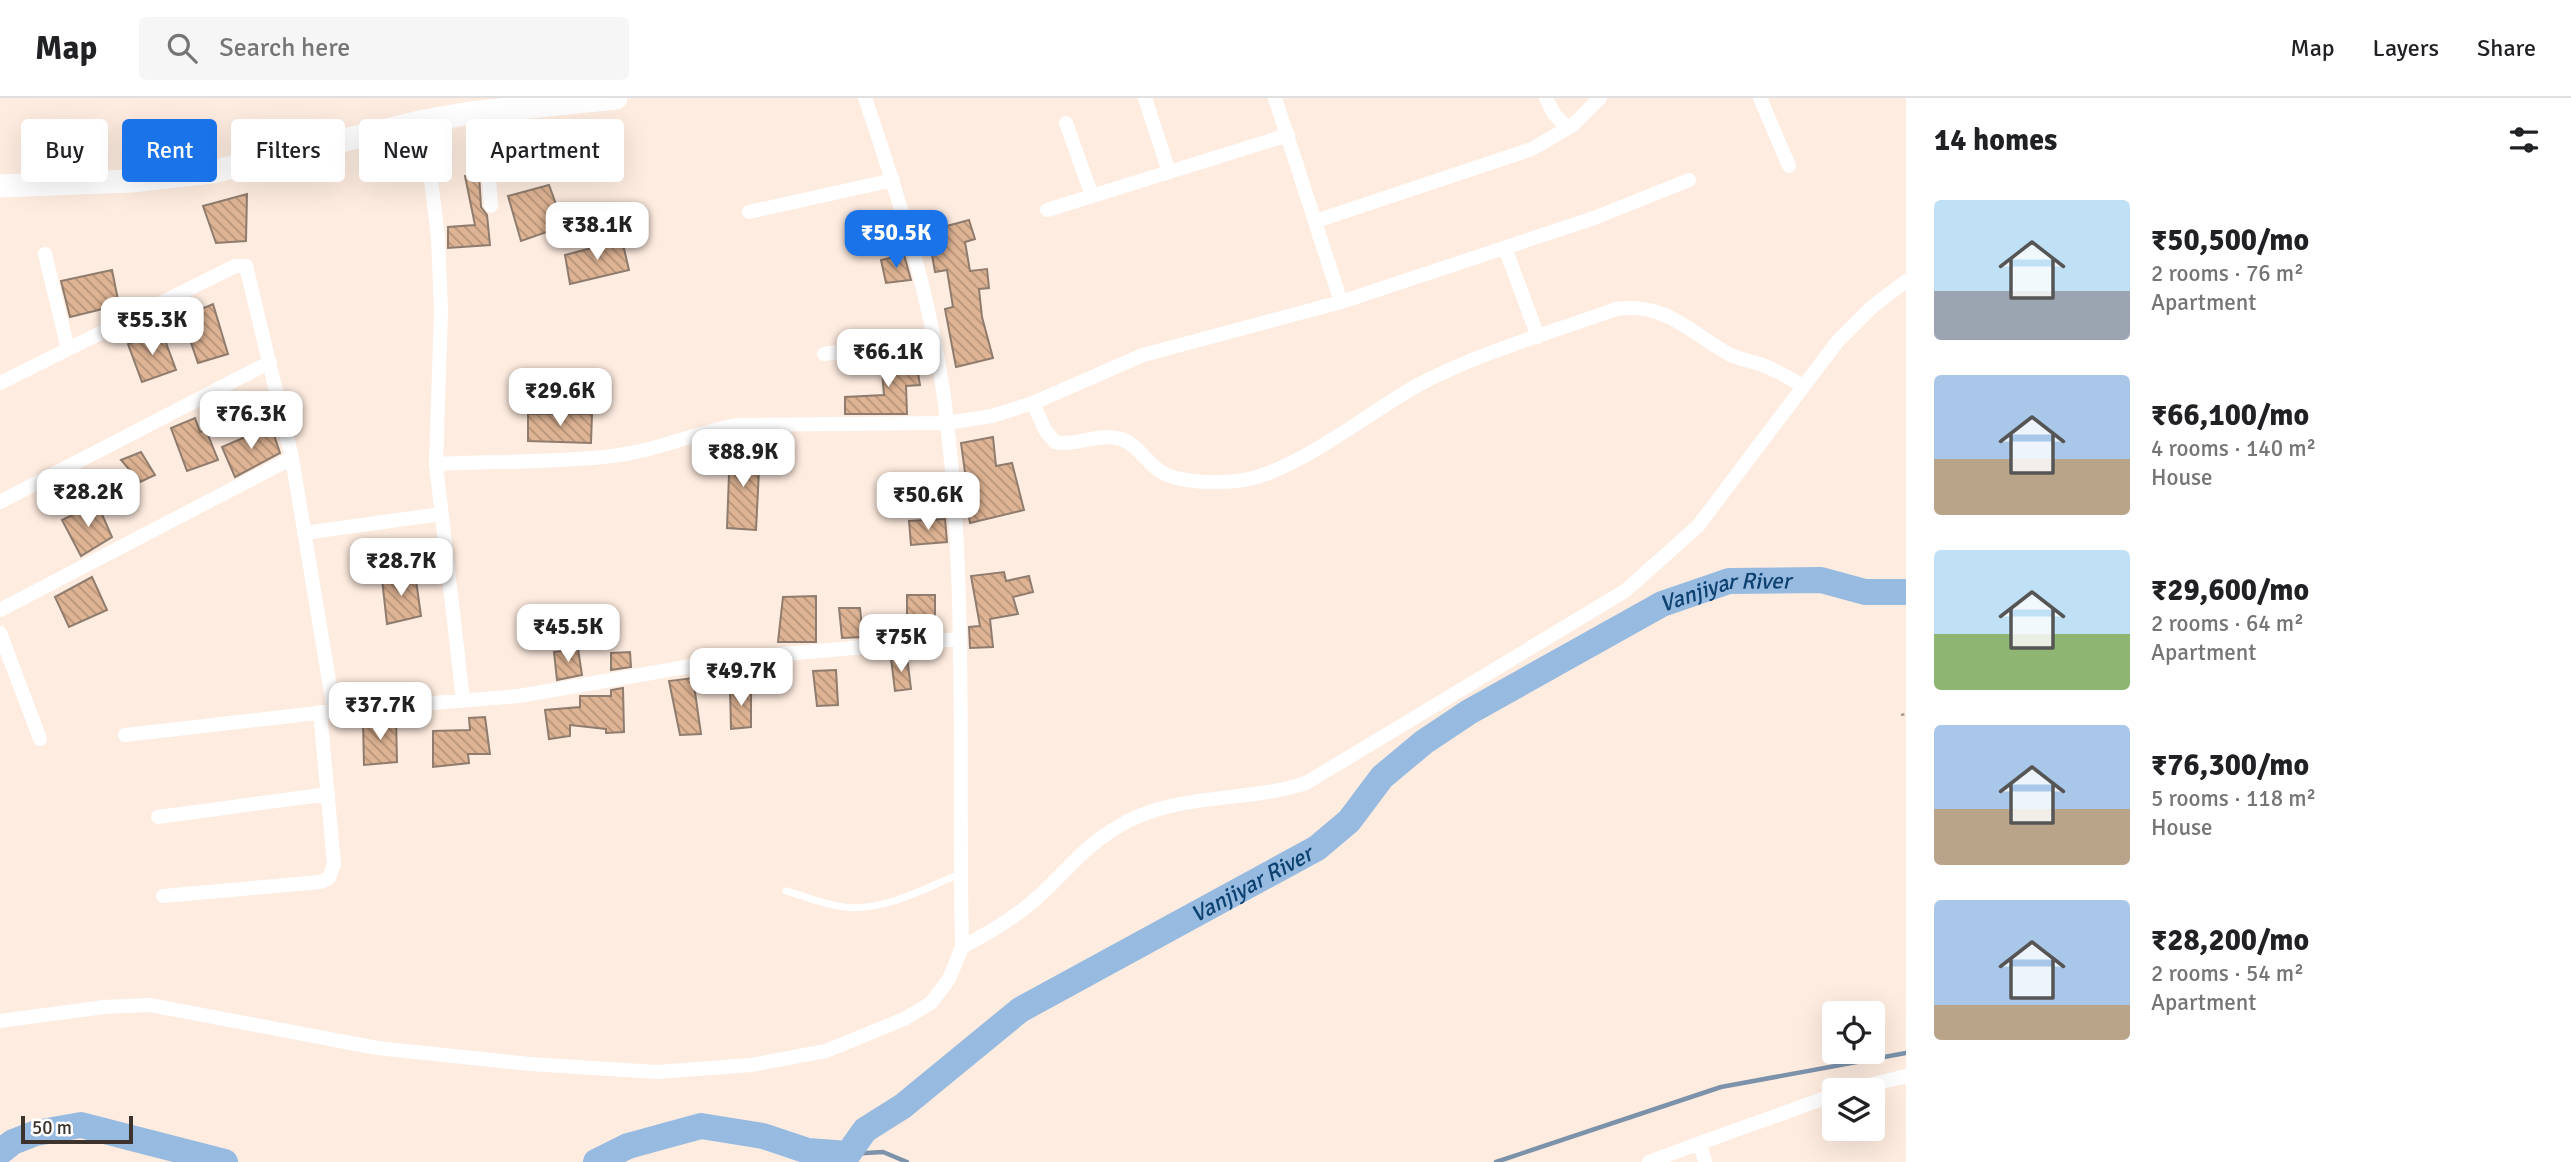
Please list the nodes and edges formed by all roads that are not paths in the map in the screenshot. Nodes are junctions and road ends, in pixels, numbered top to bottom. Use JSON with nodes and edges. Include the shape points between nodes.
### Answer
{"nodes":[{"id":1,"x":616,"y":98,"type":"edge"},
{"id":2,"x":865,"y":98,"type":"edge"},
{"id":3,"x":1144,"y":98,"type":"edge"},
{"id":4,"x":1275,"y":98,"type":"edge"},
{"id":5,"x":1546,"y":98,"type":"edge"},
{"id":6,"x":1600,"y":98,"type":"edge"},
{"id":7,"x":1760,"y":98,"type":"edge"},
{"id":8,"x":527,"y":103,"type":"edge"},
{"id":9,"x":484,"y":111,"type":"junction"},
{"id":10,"x":436,"y":119,"type":"edge"},
{"id":11,"x":1066,"y":123,"type":"dead end"},
{"id":12,"x":1568,"y":128,"type":"junction"},
{"id":13,"x":1288,"y":135,"type":"junction"},
{"id":14,"x":359,"y":137,"type":"edge"},
{"id":15,"x":1789,"y":166,"type":"dead end"},
{"id":16,"x":1169,"y":172,"type":"junction"},
{"id":17,"x":892,"y":180,"type":"junction"},
{"id":18,"x":1689,"y":180,"type":"dead end"},
{"id":19,"x":431,"y":182,"type":"edge"},
{"id":20,"x":0,"y":186,"type":"edge"},
{"id":21,"x":1092,"y":196,"type":"junction"},
{"id":22,"x":491,"y":206,"type":"dead end"},
{"id":23,"x":1047,"y":210,"type":"dead end"},
{"id":24,"x":749,"y":212,"type":"dead end"},
{"id":25,"x":1316,"y":221,"type":"junction"},
{"id":26,"x":1505,"y":248,"type":"junction"},
{"id":27,"x":45,"y":254,"type":"dead end"},
{"id":28,"x":1906,"y":281,"type":"edge"},
{"id":29,"x":1341,"y":302,"type":"junction"},
{"id":30,"x":1538,"y":337,"type":"junction"},
{"id":31,"x":933,"y":338,"type":"junction"},
{"id":32,"x":68,"y":349,"type":"junction"},
{"id":33,"x":824,"y":354,"type":"dead end"},
{"id":34,"x":270,"y":362,"type":"junction"},
{"id":35,"x":0,"y":383,"type":"edge"},
{"id":36,"x":1803,"y":386,"type":"junction"},
{"id":37,"x":1033,"y":402,"type":"junction"},
{"id":38,"x":947,"y":423,"type":"junction"},
{"id":39,"x":292,"y":458,"type":"junction"},
{"id":40,"x":436,"y":464,"type":"junction"},
{"id":41,"x":0,"y":502,"type":"edge"},
{"id":42,"x":442,"y":514,"type":"junction"},
{"id":43,"x":304,"y":533,"type":"junction"},
{"id":44,"x":0,"y":610,"type":"edge"},
{"id":45,"x":0,"y":633,"type":"edge"},
{"id":46,"x":958,"y":639,"type":"junction"},
{"id":47,"x":463,"y":700,"type":"junction"},
{"id":48,"x":327,"y":711,"type":"junction"},
{"id":49,"x":125,"y":735,"type":"dead end"},
{"id":50,"x":40,"y":739,"type":"dead end"},
{"id":51,"x":328,"y":794,"type":"junction"},
{"id":52,"x":158,"y":817,"type":"dead end"},
{"id":53,"x":960,"y":874,"type":"junction"},
{"id":54,"x":786,"y":891,"type":"dead end"},
{"id":55,"x":163,"y":896,"type":"dead end"},
{"id":56,"x":962,"y":947,"type":"junction"},
{"id":57,"x":0,"y":1021,"type":"edge"},
{"id":58,"x":1906,"y":1076,"type":"edge"},
{"id":59,"x":1885,"y":1081,"type":"edge"},
{"id":60,"x":1822,"y":1099,"type":"edge"},
{"id":61,"x":1700,"y":1143,"type":"junction"},
{"id":62,"x":1649,"y":1162,"type":"edge"},
{"id":63,"x":1705,"y":1162,"type":"edge"}],
"edges":[{"from":1,"to":8,"type":"main road"},
{"from":2,"to":17,"type":"street"},
{"from":3,"to":16,"type":"street"},
{"from":4,"to":13,"type":"street"},
{"from":5,"to":12,"type":"street"},
{"from":6,"to":12,"type":"street"},
{"from":7,"to":15,"type":"street"},
{"from":8,"to":9,"type":"main road"},
{"from":9,"to":10,"type":"main road"},
{"from":9,"to":22,"type":"street"},
{"from":11,"to":21,"type":"street"},
{"from":12,"to":25,"type":"street","via":[[1532,149]]},
{"from":13,"to":16,"type":"street"},
{"from":13,"to":25,"type":"street"},
{"from":14,"to":20,"type":"main road","via":[[212,172],[131,181]]},
{"from":16,"to":21,"type":"street"},
{"from":17,"to":24,"type":"street"},
{"from":17,"to":31,"type":"street","via":[[920,273]]},
{"from":18,"to":26,"type":"street"},
{"from":19,"to":40,"type":"street","via":[[441,311]]},
{"from":21,"to":23,"type":"street"},
{"from":25,"to":29,"type":"street"},
{"from":26,"to":29,"type":"street"},
{"from":26,"to":30,"type":"street"},
{"from":27,"to":32,"type":"street"},
{"from":28,"to":36,"type":"street","via":[[1836,342]]},
{"from":29,"to":37,"type":"street","via":[[1143,355]]},
{"from":30,"to":36,"type":"street","via":[[1616,309],[1651,309],[1670,316],[1730,355],[1763,365]]},
{"from":30,"to":37,"type":"street","via":[[1418,385],[1293,461],[1239,481],[1163,473],[1119,438],[1070,445],[1055,442]]},
{"from":31,"to":33,"type":"street"},
{"from":31,"to":38,"type":"street"},
{"from":32,"to":34,"type":"street","via":[[235,266],[246,266]]},
{"from":32,"to":35,"type":"street"},
{"from":34,"to":39,"type":"street"},
{"from":34,"to":41,"type":"street"},
{"from":36,"to":56,"type":"street","via":[[1698,526],[1625,591],[1306,783],[1246,797],[1190,802],[1130,820],[1077,856],[1021,911]]},
{"from":37,"to":38,"type":"street","via":[[992,416]]},
{"from":38,"to":40,"type":"street","via":[[737,425],[612,456]]},
{"from":38,"to":46,"type":"street"},
{"from":39,"to":43,"type":"street"},
{"from":39,"to":44,"type":"street"},
{"from":40,"to":42,"type":"street"},
{"from":42,"to":43,"type":"street"},
{"from":42,"to":47,"type":"street"},
{"from":43,"to":48,"type":"street"},
{"from":45,"to":50,"type":"street"},
{"from":46,"to":47,"type":"street","via":[[737,658],[519,696]]},
{"from":46,"to":53,"type":"street"},
{"from":47,"to":48,"type":"street"},
{"from":48,"to":49,"type":"street"},
{"from":48,"to":51,"type":"street"},
{"from":51,"to":52,"type":"street"},
{"from":51,"to":55,"type":"street","via":[[334,864],[330,878]]},
{"from":53,"to":54,"type":"lane","via":[[883,904],[863,907],[844,907]]},
{"from":53,"to":56,"type":"street"},
{"from":56,"to":57,"type":"street","via":[[949,979],[931,1003],[904,1020],[826,1051],[751,1065],[657,1072],[530,1064],[377,1048],[150,1005]]},
{"from":58,"to":59,"type":"street"},
{"from":60,"to":61,"type":"street"},
{"from":61,"to":62,"type":"street"},
{"from":61,"to":63,"type":"street"}]}
